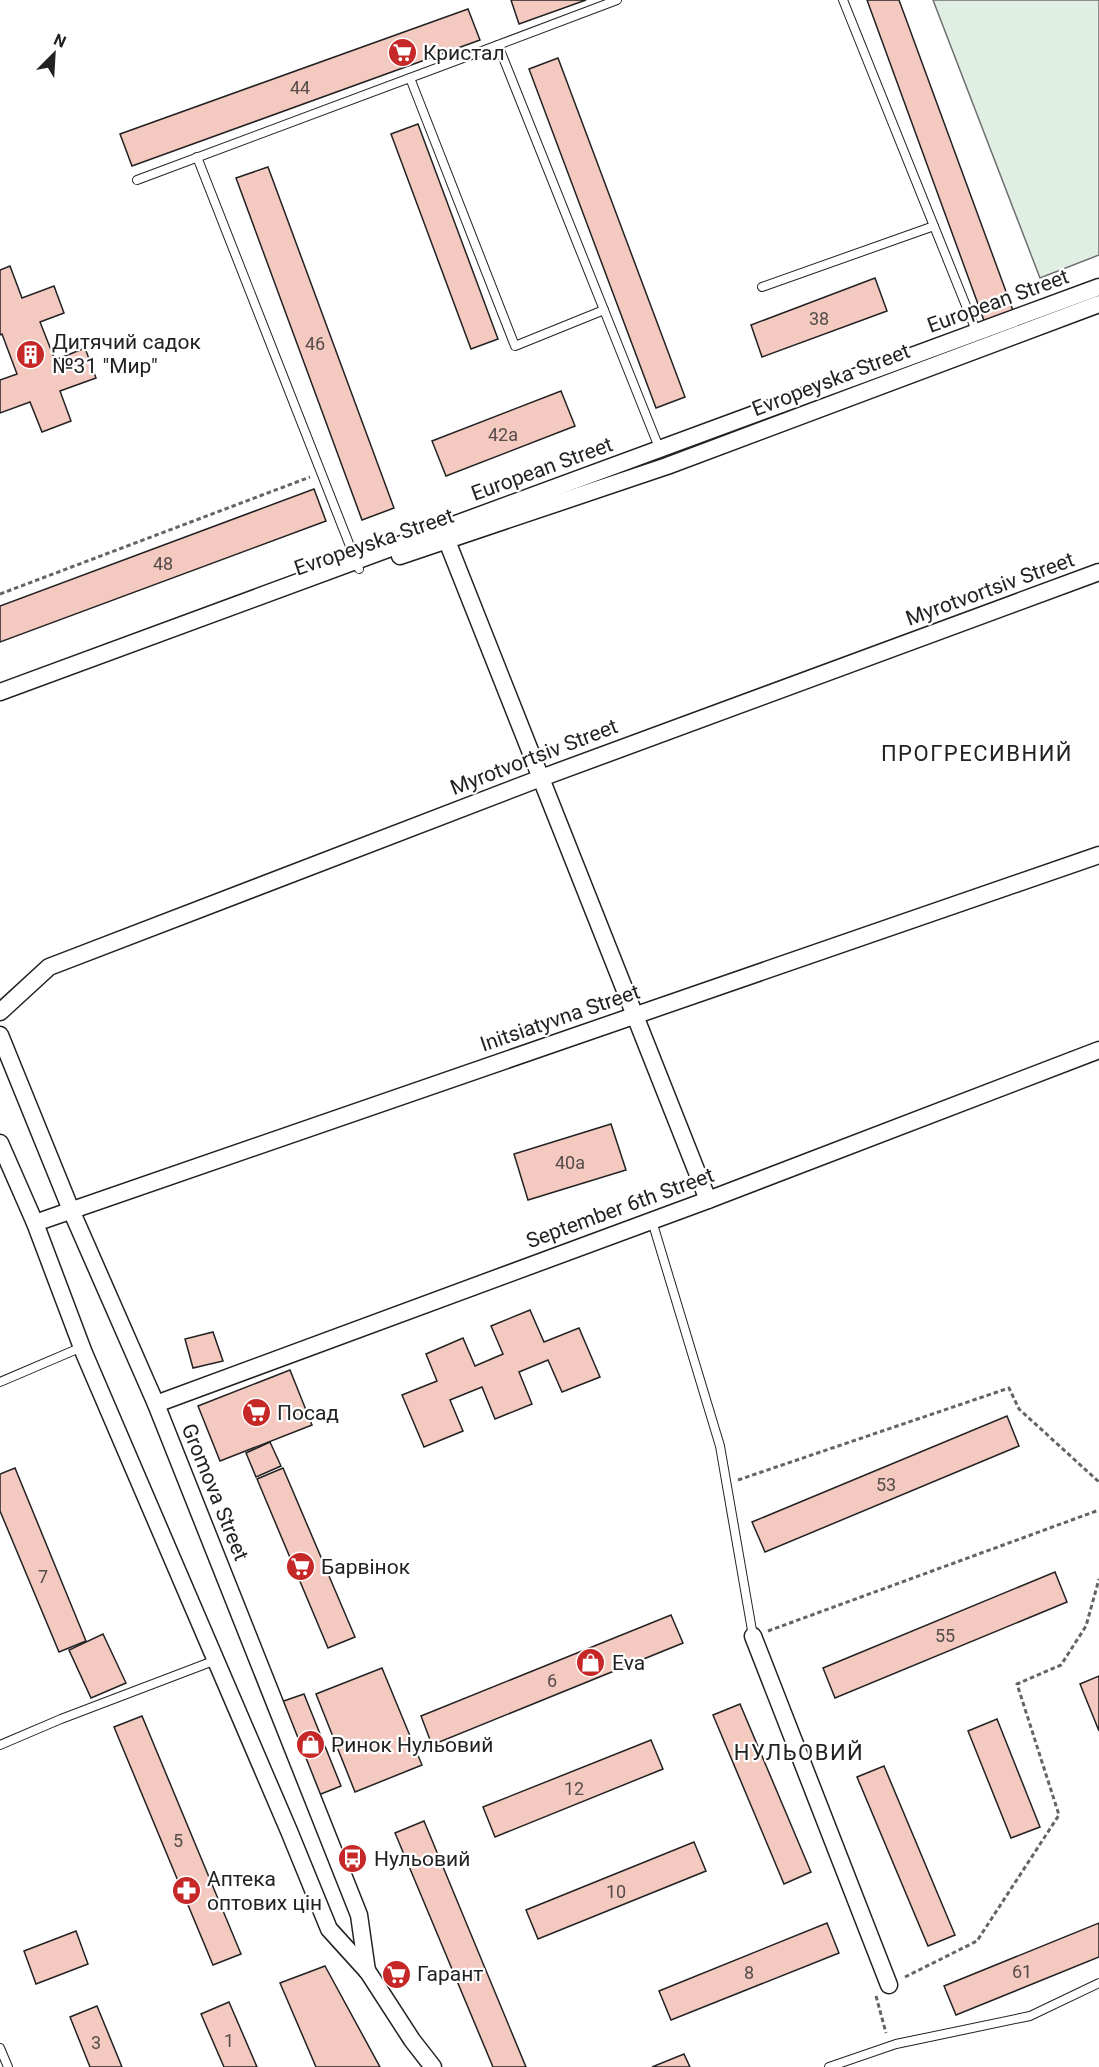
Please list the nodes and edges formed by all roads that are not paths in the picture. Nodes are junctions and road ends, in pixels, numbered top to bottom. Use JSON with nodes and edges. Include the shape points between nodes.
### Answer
{"nodes":[{"id":1,"x":617,"y":0,"type":"edge"},
{"id":2,"x":843,"y":0,"type":"edge"},
{"id":3,"x":498,"y":45,"type":"junction"},
{"id":4,"x":410,"y":78,"type":"junction"},
{"id":5,"x":197,"y":157,"type":"junction"},
{"id":6,"x":137,"y":180,"type":"dead end"},
{"id":7,"x":934,"y":226,"type":"junction"},
{"id":8,"x":762,"y":287,"type":"dead end"},
{"id":9,"x":1099,"y":287,"type":"edge"},
{"id":10,"x":1099,"y":304,"type":"edge"},
{"id":11,"x":604,"y":310,"type":"junction"},
{"id":12,"x":982,"y":347,"type":"junction"},
{"id":13,"x":667,"y":466,"type":"junction"},
{"id":14,"x":447,"y":541,"type":"junction"},
{"id":15,"x":359,"y":569,"type":"junction"},
{"id":16,"x":1099,"y":572,"type":"edge"},
{"id":17,"x":0,"y":692,"type":"edge"},
{"id":18,"x":0,"y":698,"type":"edge"},
{"id":19,"x":541,"y":778,"type":"junction"},
{"id":20,"x":1099,"y":855,"type":"edge"},
{"id":21,"x":0,"y":1012,"type":"edge"},
{"id":22,"x":635,"y":1016,"type":"junction"},
{"id":23,"x":0,"y":1035,"type":"edge"},
{"id":24,"x":1099,"y":1050,"type":"edge"},
{"id":25,"x":0,"y":1143,"type":"edge"},
{"id":26,"x":708,"y":1200,"type":"junction"},
{"id":27,"x":71,"y":1210,"type":"junction"},
{"id":28,"x":652,"y":1221,"type":"junction"},
{"id":29,"x":35,"y":1223,"type":"junction"},
{"id":30,"x":82,"y":1347,"type":"junction"},
{"id":31,"x":0,"y":1382,"type":"edge"},
{"id":32,"x":156,"y":1404,"type":"junction"},
{"id":33,"x":753,"y":1636,"type":"joint"},
{"id":34,"x":216,"y":1660,"type":"junction"},
{"id":35,"x":0,"y":1745,"type":"edge"},
{"id":36,"x":368,"y":1972,"type":"junction"},
{"id":37,"x":1099,"y":1983,"type":"edge"},
{"id":38,"x":889,"y":1985,"type":"road end"},
{"id":39,"x":0,"y":2048,"type":"edge"},
{"id":40,"x":8,"y":2067,"type":"edge"},
{"id":41,"x":433,"y":2067,"type":"edge"},
{"id":42,"x":829,"y":2067,"type":"edge"}],
"edges":[{"from":1,"to":3,"type":"lane"},
{"from":2,"to":7,"type":"lane"},
{"from":3,"to":4,"type":"lane"},
{"from":3,"to":11,"type":"lane"},
{"from":4,"to":5,"type":"lane"},
{"from":4,"to":11,"type":"lane","via":[[515,346]]},
{"from":5,"to":6,"type":"lane"},
{"from":5,"to":15,"type":"lane"},
{"from":7,"to":8,"type":"lane"},
{"from":7,"to":12,"type":"lane"},
{"from":9,"to":17,"type":"street","name":"European Street"},
{"from":10,"to":12,"type":"street","name":"Evropeyska Street"},
{"from":11,"to":13,"type":"lane"},
{"from":12,"to":13,"type":"street","name":"Evropeyska Street"},
{"from":13,"to":14,"type":"street","name":"Evropeyska Street"},
{"from":14,"to":15,"type":"street","name":"Evropeyska Street"},
{"from":14,"to":19,"type":"street"},
{"from":15,"to":18,"type":"street","name":"Evropeyska Street"},
{"from":16,"to":19,"type":"street","name":"Myrotvortsiv Street"},
{"from":19,"to":21,"type":"street","name":"Myrotvortsiv Street","via":[[49,967]]},
{"from":19,"to":22,"type":"street"},
{"from":20,"to":22,"type":"street","name":"Initsiatyvna Street"},
{"from":22,"to":26,"type":"street"},
{"from":22,"to":27,"type":"street","name":"Initsiatyvna Street"},
{"from":23,"to":27,"type":"street","name":"Gromova Street"},
{"from":24,"to":26,"type":"street","name":"September 6th Street"},
{"from":25,"to":29,"type":"street","name":"Gromova Street"},
{"from":26,"to":28,"type":"street","name":"September 6th Street"},
{"from":27,"to":29,"type":"street","name":"Initsiatyvna Street"},
{"from":27,"to":32,"type":"street","name":"Gromova Street"},
{"from":28,"to":32,"type":"street","name":"September 6th Street"},
{"from":28,"to":33,"type":"lane","via":[[720,1446]]},
{"from":29,"to":30,"type":"street","name":"Gromova Street"},
{"from":30,"to":31,"type":"lane"},
{"from":30,"to":34,"type":"street","name":"Gromova Street"},
{"from":32,"to":36,"type":"street","name":"Gromova Street","via":[[359,1915]]},
{"from":33,"to":38,"type":"street"},
{"from":34,"to":35,"type":"lane"},
{"from":34,"to":36,"type":"street","name":"Gromova Street","via":[[329,1929]]},
{"from":36,"to":41,"type":"street","name":"Gromova Street"},
{"from":37,"to":42,"type":"lane","via":[[1030,2016],[890,2046]]},
{"from":39,"to":40,"type":"lane"}]}
